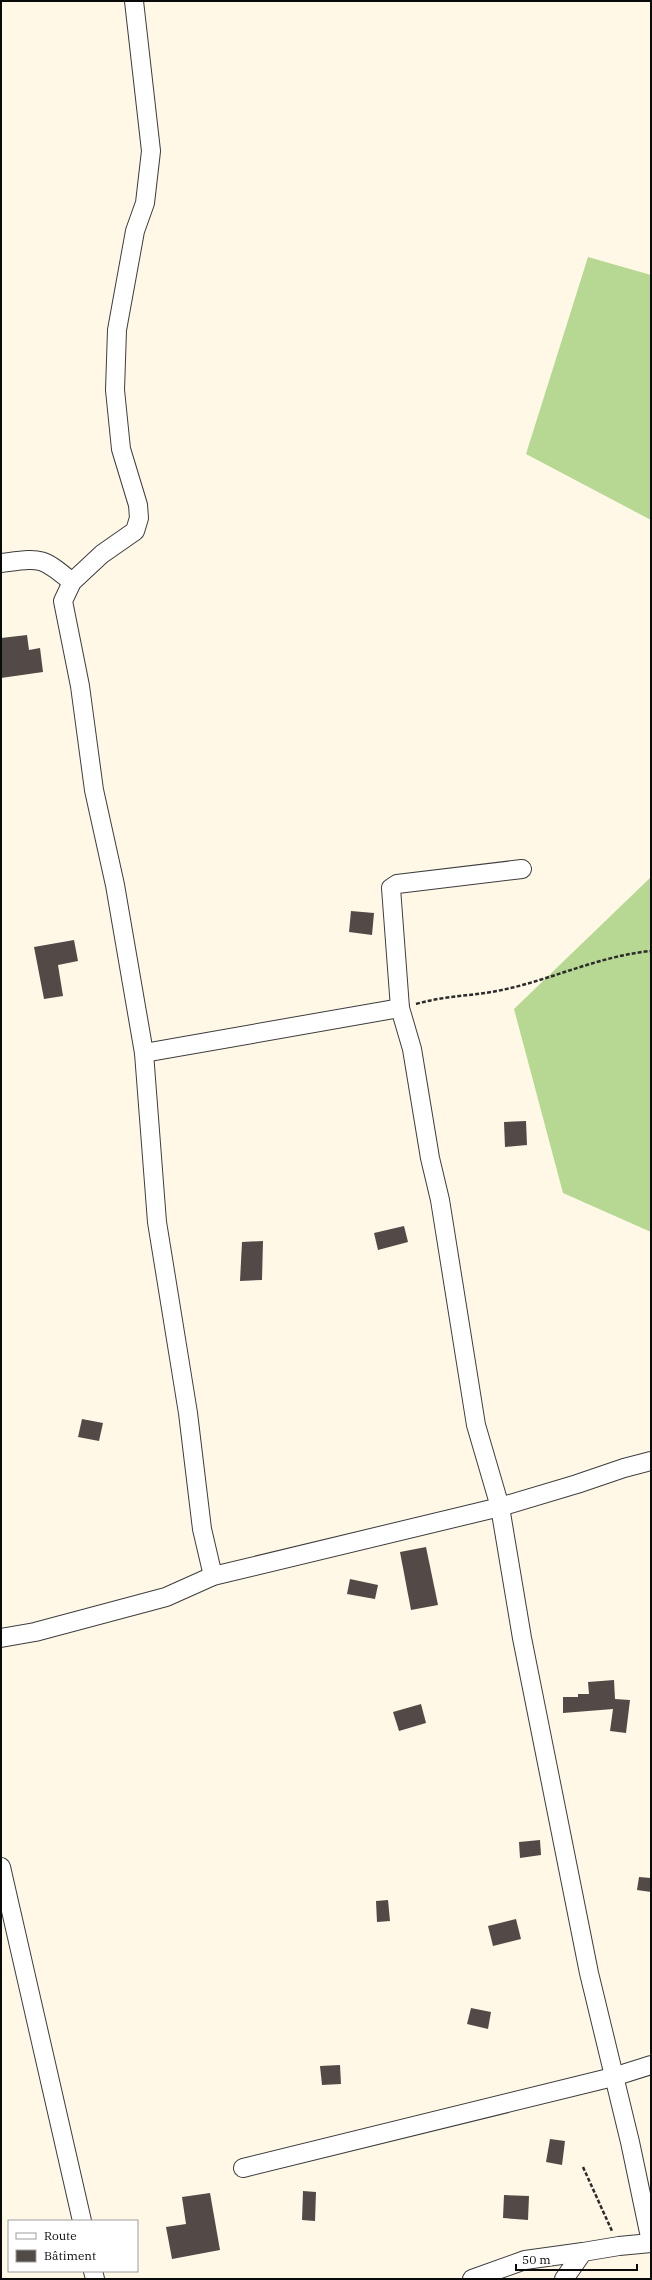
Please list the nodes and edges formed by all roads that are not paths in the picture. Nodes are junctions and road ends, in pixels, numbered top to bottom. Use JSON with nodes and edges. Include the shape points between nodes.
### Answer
{"nodes":[{"id":1,"x":134,"y":1,"type":"edge"},
{"id":2,"x":1,"y":563,"type":"edge"},
{"id":3,"x":72,"y":582,"type":"junction"},
{"id":4,"x":522,"y":870,"type":"dead end"},
{"id":5,"x":400,"y":1008,"type":"junction"},
{"id":6,"x":144,"y":1053,"type":"junction"},
{"id":7,"x":651,"y":1461,"type":"edge"},
{"id":8,"x":500,"y":1507,"type":"junction"},
{"id":9,"x":213,"y":1576,"type":"junction"},
{"id":10,"x":1,"y":1638,"type":"edge"},
{"id":11,"x":1,"y":1867,"type":"edge"},
{"id":12,"x":651,"y":2065,"type":"edge"},
{"id":13,"x":613,"y":2077,"type":"junction"},
{"id":14,"x":243,"y":2168,"type":"dead end"},
{"id":15,"x":82,"y":2220,"type":"edge"},
{"id":16,"x":651,"y":2243,"type":"edge"},
{"id":17,"x":582,"y":2252,"type":"junction"},
{"id":18,"x":472,"y":2279,"type":"edge"},
{"id":19,"x":564,"y":2279,"type":"edge"}],
"edges":[{"from":1,"to":3,"type":"street","via":[[151,151],[145,203],[135,231],[117,330],[115,390],[121,449],[138,505],[138,518],[135,531],[102,554]]},
{"from":2,"to":3,"type":"street","via":[[42,560],[51,564]]},
{"from":3,"to":6,"type":"street","via":[[62,601],[80,686],[94,790]]},
{"from":4,"to":5,"type":"street","via":[[396,884],[391,888]]},
{"from":5,"to":6,"type":"street"},
{"from":5,"to":8,"type":"street","via":[[412,1048],[430,1158],[440,1200],[476,1425],[485,1463]]},
{"from":6,"to":9,"type":"street","via":[[157,1222],[188,1413],[202,1529]]},
{"from":7,"to":8,"type":"street"},
{"from":8,"to":9,"type":"street"},
{"from":8,"to":13,"type":"street","via":[[527,1661]]},
{"from":9,"to":10,"type":"street","via":[[166,1597],[35,1632]]},
{"from":11,"to":15,"type":"street"},
{"from":12,"to":13,"type":"street"},
{"from":13,"to":14,"type":"street"},
{"from":13,"to":16,"type":"street","via":[[630,2142]]},
{"from":16,"to":17,"type":"street"},
{"from":17,"to":18,"type":"street","via":[[525,2260]]},
{"from":17,"to":19,"type":"street"}]}
